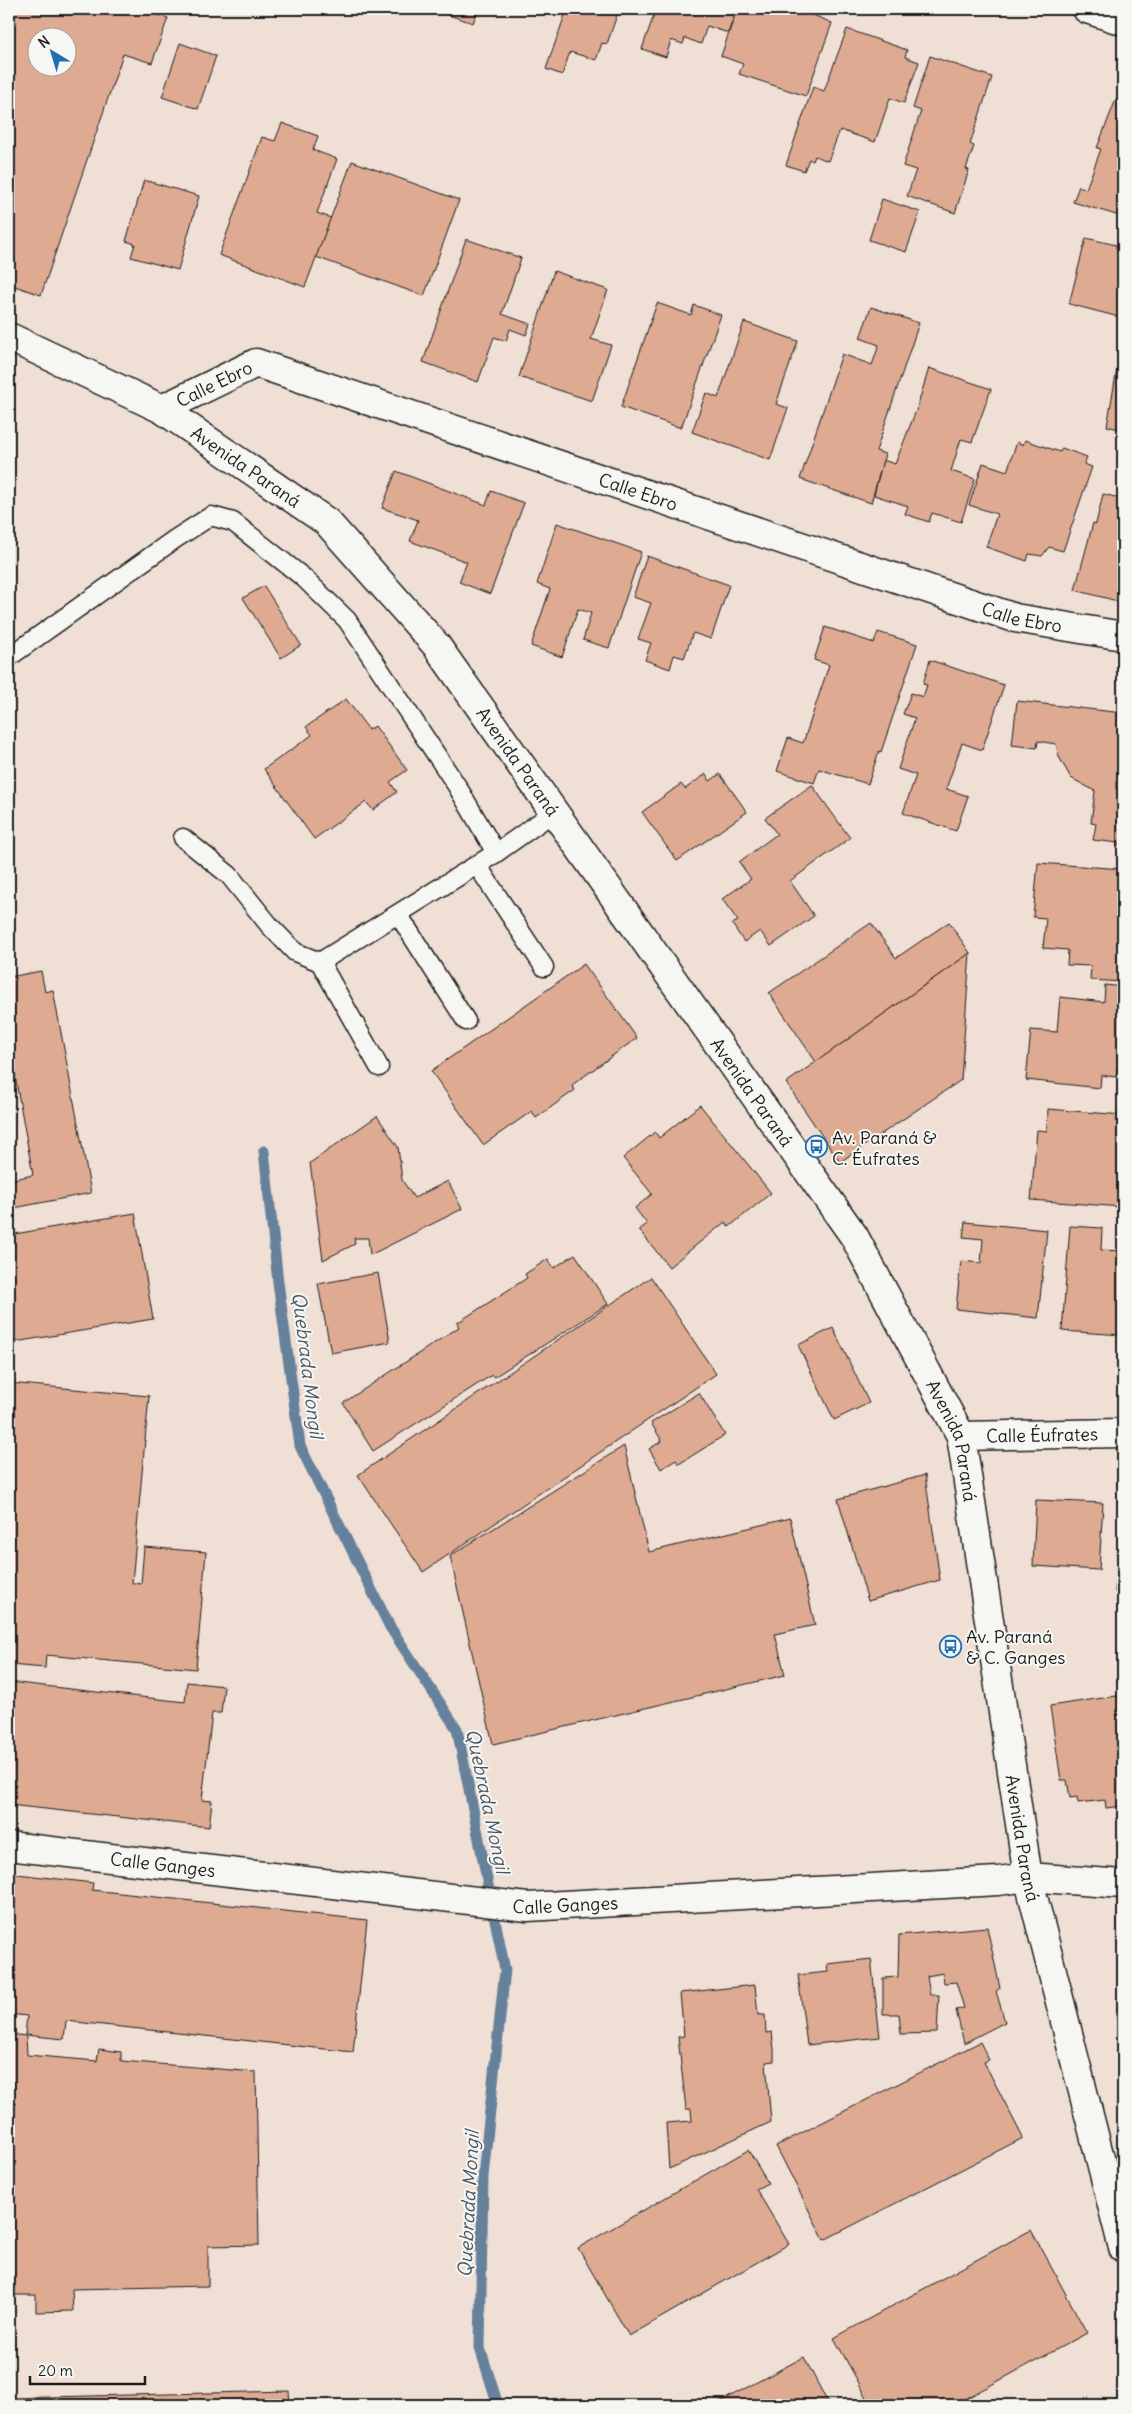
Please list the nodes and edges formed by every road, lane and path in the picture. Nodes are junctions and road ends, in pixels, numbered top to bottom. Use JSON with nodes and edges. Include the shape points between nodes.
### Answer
{"nodes":[{"id":1,"x":1087,"y":9,"type":"edge"},
{"id":2,"x":1123,"y":21,"type":"edge"},
{"id":3,"x":9,"y":337,"type":"edge"},
{"id":4,"x":162,"y":409,"type":"junction"},
{"id":5,"x":1123,"y":636,"type":"edge"},
{"id":6,"x":9,"y":657,"type":"edge"},
{"id":7,"x":554,"y":812,"type":"junction"},
{"id":8,"x":183,"y":838,"type":"dead end"},
{"id":9,"x":496,"y":853,"type":"junction"},
{"id":10,"x":477,"y":865,"type":"junction"},
{"id":11,"x":398,"y":914,"type":"junction"},
{"id":12,"x":320,"y":962,"type":"junction"},
{"id":13,"x":544,"y":967,"type":"dead end"},
{"id":14,"x":466,"y":1021,"type":"dead end"},
{"id":15,"x":379,"y":1067,"type":"dead end"},
{"id":16,"x":1123,"y":1433,"type":"edge"},
{"id":17,"x":961,"y":1436,"type":"junction"},
{"id":18,"x":9,"y":1846,"type":"edge"},
{"id":19,"x":1028,"y":1877,"type":"junction"},
{"id":20,"x":1123,"y":1884,"type":"edge"},
{"id":21,"x":1123,"y":2248,"type":"edge"}],
"edges":[{"from":1,"to":2,"type":"street"},
{"from":3,"to":4,"type":"street","name":"Avenida Paraná"},
{"from":4,"to":5,"type":"street","name":"Calle Ebro","via":[[256,363],[1015,618]]},
{"from":4,"to":7,"type":"street","name":"Avenida Paraná","via":[[327,522],[436,645]]},
{"from":6,"to":9,"type":"lane","via":[[211,516],[233,522],[304,578],[347,620],[457,786]]},
{"from":7,"to":9,"type":"lane"},
{"from":7,"to":17,"type":"street","name":"Avenida Paraná","via":[[854,1236]]},
{"from":8,"to":12,"type":"lane","via":[[229,875],[295,952]]},
{"from":9,"to":10,"type":"lane"},
{"from":10,"to":11,"type":"lane"},
{"from":10,"to":13,"type":"lane"},
{"from":11,"to":12,"type":"lane"},
{"from":11,"to":14,"type":"lane"},
{"from":12,"to":15,"type":"lane"},
{"from":16,"to":17,"type":"street","name":"Calle Éufrates"},
{"from":17,"to":19,"type":"street","name":"Avenida Paraná"},
{"from":18,"to":19,"type":"street","name":"Calle Ganges","via":[[527,1907],[998,1882]]},
{"from":19,"to":20,"type":"street","name":"Calle Ganges"},
{"from":19,"to":21,"type":"street","name":"Avenida Paraná"}]}
